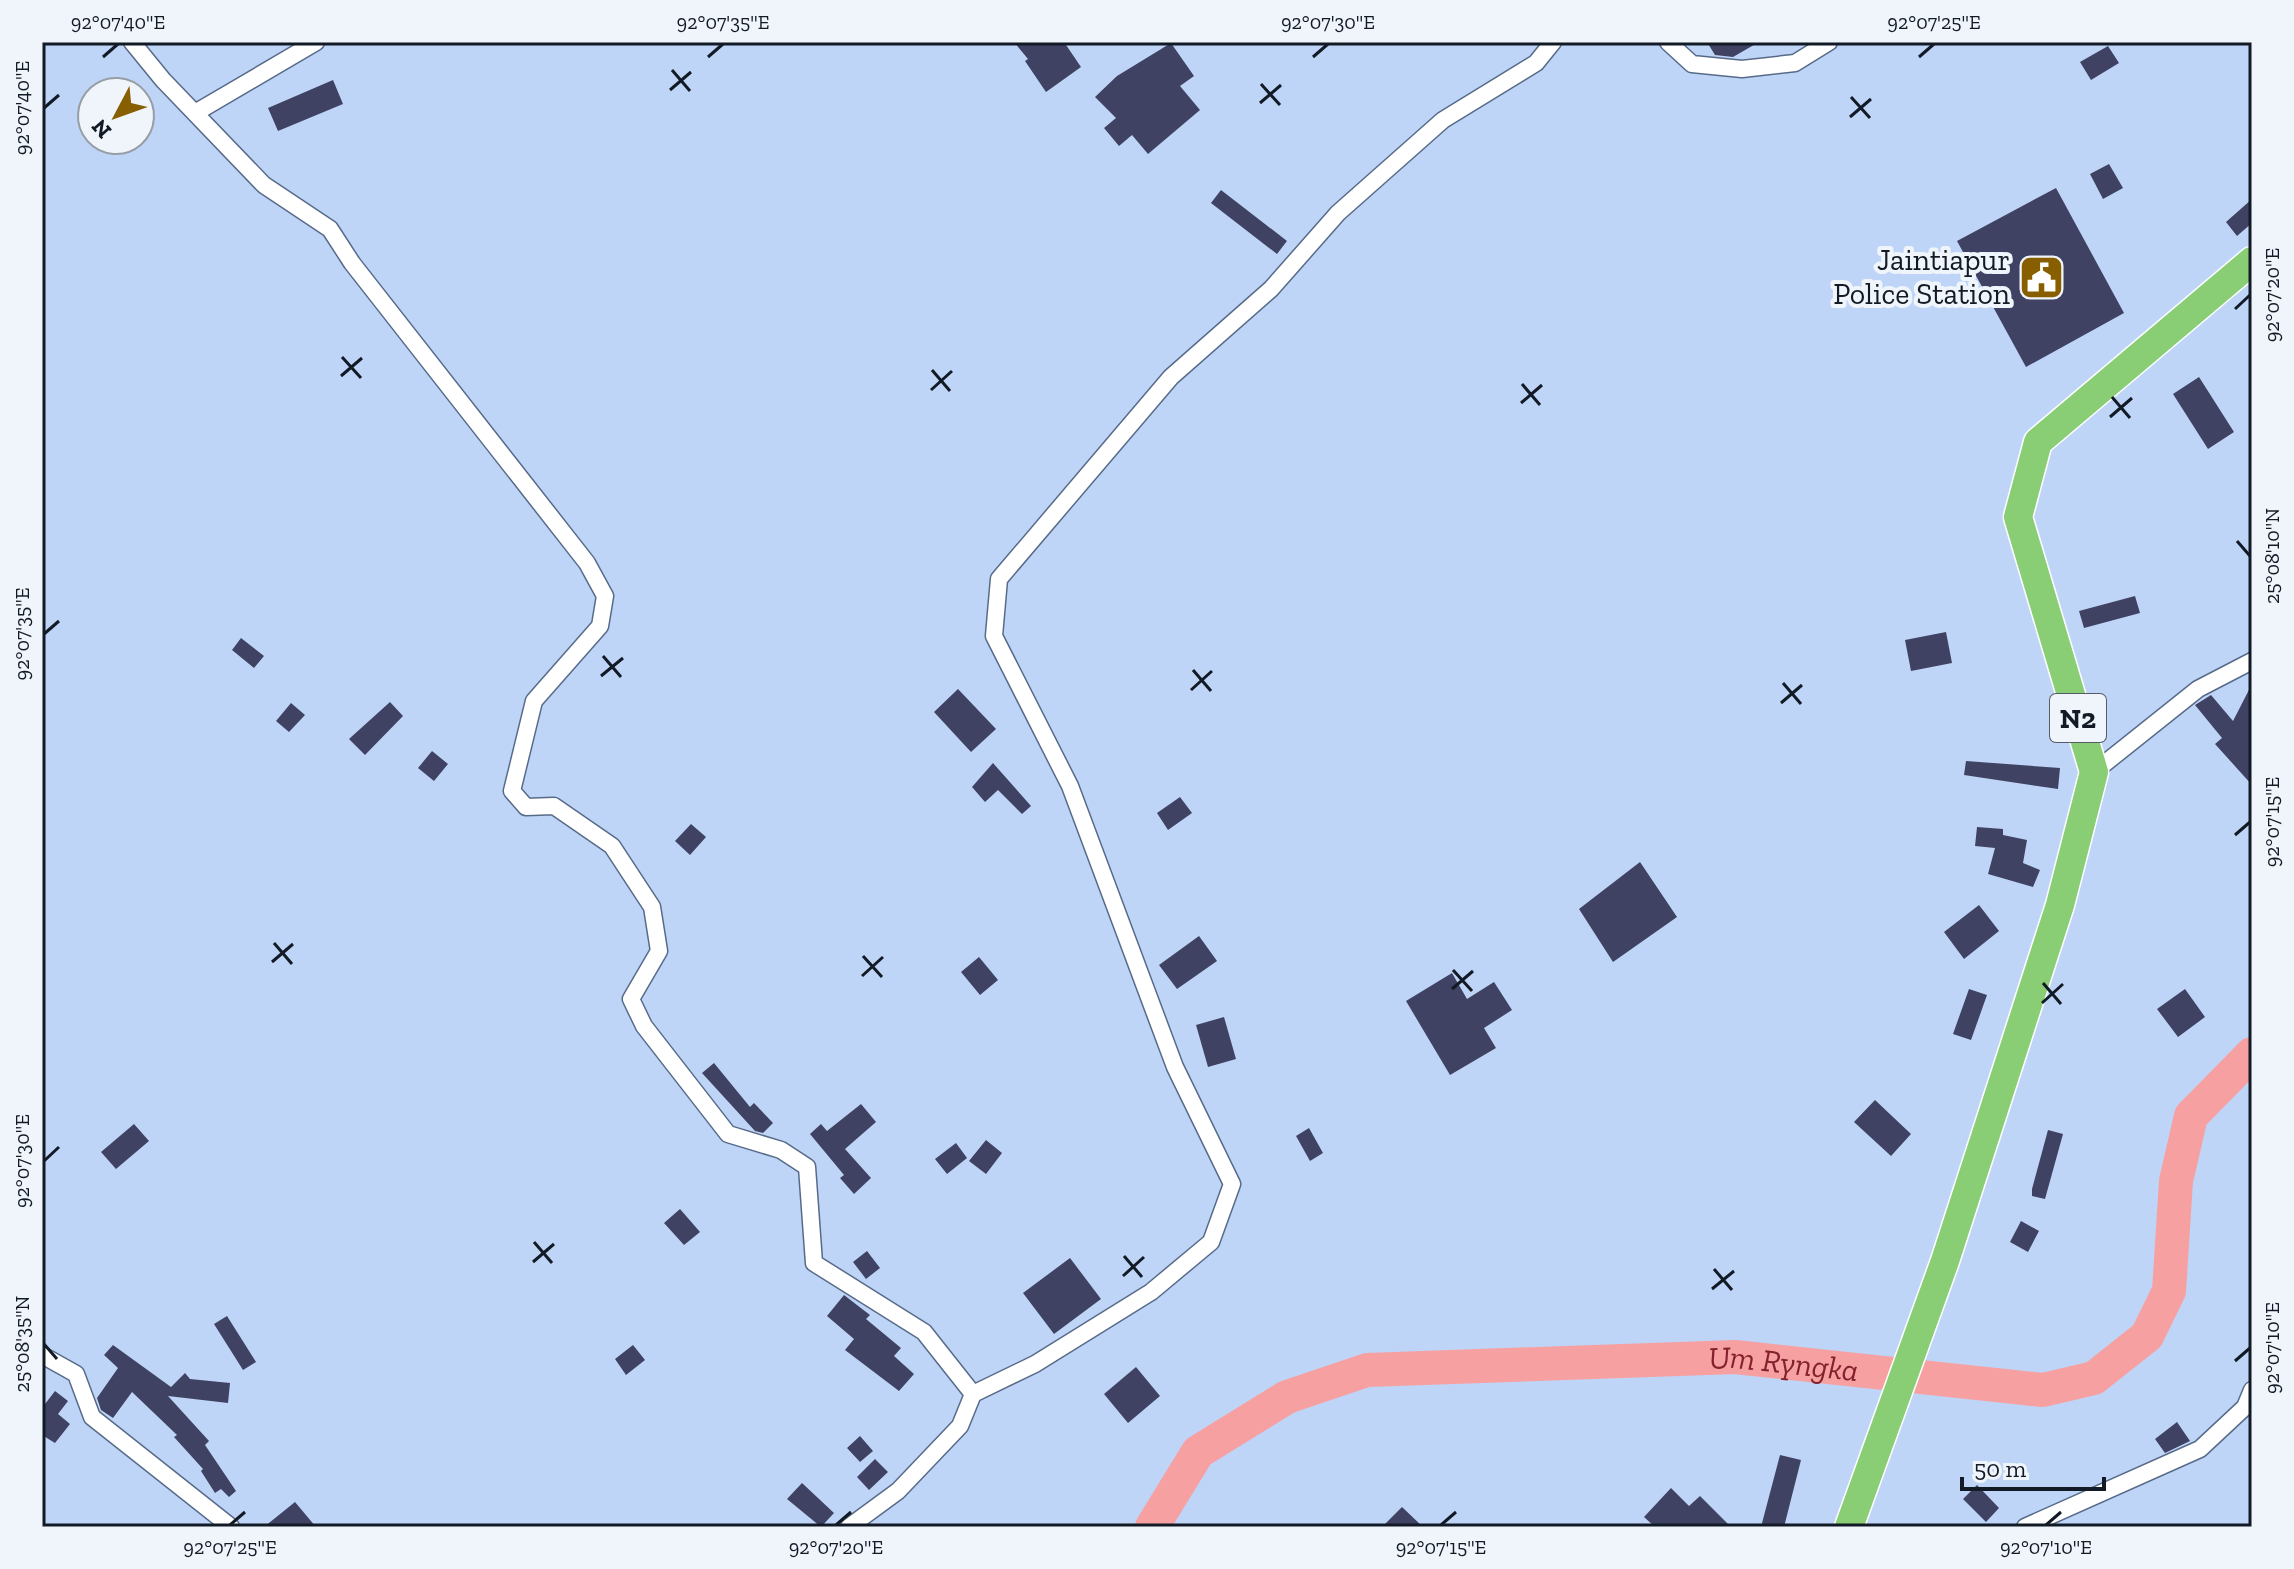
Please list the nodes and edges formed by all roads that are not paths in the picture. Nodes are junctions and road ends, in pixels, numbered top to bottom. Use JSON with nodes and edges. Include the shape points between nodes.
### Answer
{"nodes":[{"id":1,"x":132,"y":42,"type":"edge"},
{"id":2,"x":316,"y":42,"type":"edge"},
{"id":3,"x":1553,"y":42,"type":"edge"},
{"id":4,"x":1668,"y":42,"type":"edge"},
{"id":5,"x":1829,"y":42,"type":"edge"},
{"id":6,"x":195,"y":113,"type":"junction"},
{"id":7,"x":2252,"y":261,"type":"edge"},
{"id":8,"x":2252,"y":661,"type":"edge"},
{"id":9,"x":2094,"y":772,"type":"junction"},
{"id":10,"x":42,"y":1355,"type":"edge"},
{"id":11,"x":2252,"y":1390,"type":"edge"},
{"id":12,"x":973,"y":1394,"type":"junction"},
{"id":13,"x":1853,"y":1518,"type":"edge"},
{"id":14,"x":231,"y":1527,"type":"edge"},
{"id":15,"x":849,"y":1527,"type":"edge"},
{"id":16,"x":2025,"y":1527,"type":"edge"}],
"edges":[{"from":1,"to":6,"type":"street"},
{"from":2,"to":6,"type":"street"},
{"from":3,"to":12,"type":"street","via":[[1536,63],[1443,120],[1338,213],[1271,289],[1171,377],[999,579],[994,636],[1070,786],[1175,1067],[1232,1184],[1211,1242],[1151,1292],[1035,1364]]},
{"from":4,"to":5,"type":"street","via":[[1692,64],[1742,69],[1795,63]]},
{"from":6,"to":12,"type":"street","via":[[264,185],[330,229],[587,563],[605,596],[600,626],[534,701],[512,791],[526,807],[554,806],[612,846],[652,907],[659,951],[631,999],[644,1026],[728,1134],[781,1150],[807,1167],[814,1263],[924,1332]]},
{"from":7,"to":9,"type":"highway","number":"N2","via":[[2038,442],[2018,517]]},
{"from":8,"to":9,"type":"street","via":[[2198,689]]},
{"from":9,"to":13,"type":"highway","number":"N2","via":[[2060,905],[1945,1261]]},
{"from":10,"to":14,"type":"street","via":[[76,1374],[92,1417]]},
{"from":11,"to":16,"type":"street","via":[[2245,1407],[2200,1449]]},
{"from":12,"to":15,"type":"street","via":[[960,1426],[898,1491]]}]}
